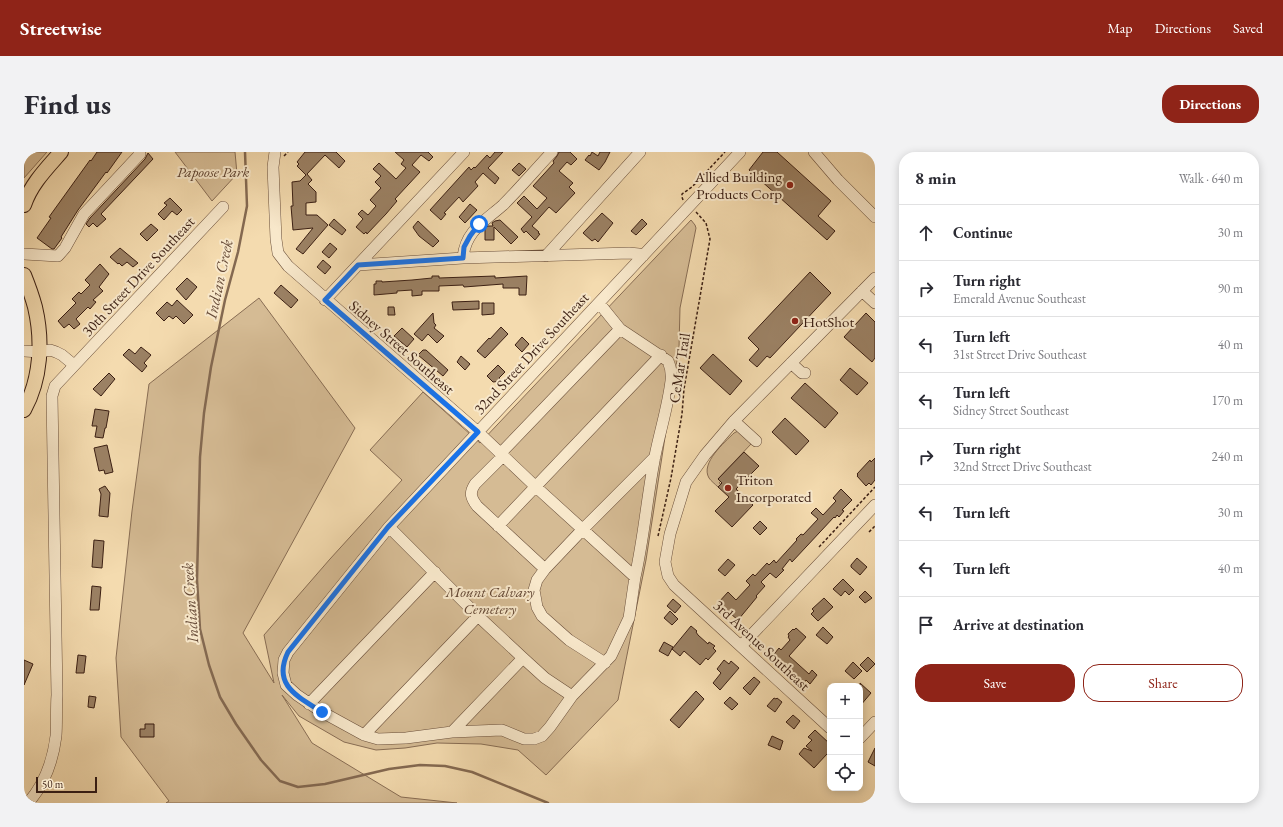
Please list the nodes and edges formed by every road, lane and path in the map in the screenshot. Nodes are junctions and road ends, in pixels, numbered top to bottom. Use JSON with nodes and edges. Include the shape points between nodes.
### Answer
{"nodes":[{"id":1,"x":61,"y":152,"type":"edge"},
{"id":2,"x":139,"y":152,"type":"edge"},
{"id":3,"x":288,"y":152,"type":"edge"},
{"id":4,"x":464,"y":152,"type":"edge"},
{"id":5,"x":552,"y":152,"type":"edge"},
{"id":6,"x":640,"y":152,"type":"edge"},
{"id":7,"x":725,"y":152,"type":"edge"},
{"id":8,"x":740,"y":152,"type":"edge"},
{"id":9,"x":814,"y":152,"type":"edge"},
{"id":10,"x":278,"y":156,"type":"edge"},
{"id":11,"x":686,"y":203,"type":"dead end"},
{"id":12,"x":24,"y":205,"type":"edge"},
{"id":13,"x":223,"y":207,"type":"dead end"},
{"id":14,"x":695,"y":211,"type":"dead end"},
{"id":15,"x":875,"y":217,"type":"edge"},
{"id":16,"x":24,"y":254,"type":"edge"},
{"id":17,"x":546,"y":256,"type":"junction"},
{"id":18,"x":643,"y":256,"type":"junction"},
{"id":19,"x":463,"y":258,"type":"junction"},
{"id":20,"x":358,"y":265,"type":"junction"},
{"id":21,"x":24,"y":274,"type":"edge"},
{"id":22,"x":875,"y":278,"type":"edge"},
{"id":23,"x":862,"y":291,"type":"junction"},
{"id":24,"x":325,"y":300,"type":"junction"},
{"id":25,"x":599,"y":303,"type":"junction"},
{"id":26,"x":875,"y":303,"type":"edge"},
{"id":27,"x":620,"y":329,"type":"junction"},
{"id":28,"x":24,"y":351,"type":"edge"},
{"id":29,"x":40,"y":352,"type":"junction"},
{"id":30,"x":660,"y":355,"type":"junction"},
{"id":31,"x":791,"y":363,"type":"junction"},
{"id":32,"x":74,"y":365,"type":"junction"},
{"id":33,"x":805,"y":373,"type":"dead end"},
{"id":34,"x":24,"y":410,"type":"edge"},
{"id":35,"x":734,"y":421,"type":"junction"},
{"id":36,"x":478,"y":432,"type":"junction"},
{"id":37,"x":756,"y":441,"type":"dead end"},
{"id":38,"x":501,"y":455,"type":"junction"},
{"id":39,"x":655,"y":457,"type":"junction"},
{"id":40,"x":536,"y":487,"type":"junction"},
{"id":41,"x":875,"y":487,"type":"edge"},
{"id":42,"x":875,"y":505,"type":"edge"},
{"id":43,"x":498,"y":526,"type":"junction"},
{"id":44,"x":875,"y":526,"type":"edge"},
{"id":45,"x":388,"y":527,"type":"junction"},
{"id":46,"x":582,"y":528,"type":"junction"},
{"id":47,"x":869,"y":532,"type":"dead end"},
{"id":48,"x":658,"y":536,"type":"dead end"},
{"id":49,"x":818,"y":547,"type":"dead end"},
{"id":50,"x":545,"y":569,"type":"junction"},
{"id":51,"x":435,"y":572,"type":"junction"},
{"id":52,"x":635,"y":577,"type":"junction"},
{"id":53,"x":478,"y":616,"type":"junction"},
{"id":54,"x":741,"y":646,"type":"junction"},
{"id":55,"x":523,"y":658,"type":"junction"},
{"id":56,"x":605,"y":663,"type":"junction"},
{"id":57,"x":572,"y":696,"type":"junction"},
{"id":58,"x":309,"y":704,"type":"junction"},
{"id":59,"x":875,"y":722,"type":"edge"},
{"id":60,"x":827,"y":725,"type":"edge"},
{"id":61,"x":452,"y":732,"type":"junction"},
{"id":62,"x":364,"y":735,"type":"junction"},
{"id":63,"x":863,"y":735,"type":"edge"},
{"id":64,"x":28,"y":803,"type":"edge"}],
"edges":[{"from":1,"to":12,"type":"main road","via":[[37,179]]},
{"from":2,"to":16,"type":"street","via":[[140,154],[84,214],[58,256]]},
{"from":3,"to":10,"type":"path"},
{"from":4,"to":20,"type":"street"},
{"from":5,"to":19,"type":"street","via":[[502,205],[479,224],[464,247]]},
{"from":6,"to":17,"type":"street"},
{"from":7,"to":11,"type":"path","via":[[682,194]]},
{"from":8,"to":18,"type":"street","name":"32nd Street Drive Southeast"},
{"from":9,"to":15,"type":"street"},
{"from":10,"to":24,"type":"street","name":"Sidney Street Southeast","via":[[273,167],[278,253],[288,266]]},
{"from":13,"to":32,"type":"street","name":"30th Street Drive Southeast"},
{"from":14,"to":48,"type":"path","name":"CeMar Trail","via":[[706,223],[710,239],[684,389],[681,421]]},
{"from":17,"to":18,"type":"street","via":[[629,253]]},
{"from":17,"to":19,"type":"street"},
{"from":18,"to":25,"type":"street","name":"32nd Street Drive Southeast"},
{"from":19,"to":20,"type":"street"},
{"from":20,"to":24,"type":"street"},
{"from":21,"to":29,"type":"main road","via":[[36,312]]},
{"from":22,"to":23,"type":"street"},
{"from":23,"to":26,"type":"street"},
{"from":23,"to":31,"type":"street"},
{"from":24,"to":36,"type":"street","name":"Sidney Street Southeast"},
{"from":25,"to":27,"type":"street"},
{"from":25,"to":36,"type":"street","name":"32nd Street Drive Southeast"},
{"from":27,"to":30,"type":"street"},
{"from":27,"to":38,"type":"street"},
{"from":28,"to":29,"type":"street"},
{"from":29,"to":32,"type":"street","via":[[50,350],[62,354]]},
{"from":29,"to":34,"type":"main road","via":[[36,379]]},
{"from":30,"to":39,"type":"street","via":[[668,361],[671,368],[671,382]]},
{"from":30,"to":40,"type":"street"},
{"from":31,"to":33,"type":"street"},
{"from":31,"to":35,"type":"street"},
{"from":32,"to":64,"type":"street","name":"30th Street Drive Southeast","via":[[55,386],[52,396],[56,736],[42,783]]},
{"from":35,"to":37,"type":"street"},
{"from":35,"to":54,"type":"street","name":"3rd Avenue Southeast","via":[[686,482],[670,534],[665,562],[668,576],[674,585]]},
{"from":36,"to":38,"type":"street","name":"Sidney Street Southeast"},
{"from":36,"to":45,"type":"street","name":"32nd Street Drive Southeast"},
{"from":38,"to":40,"type":"street","name":"Sidney Street Southeast"},
{"from":38,"to":43,"type":"street","via":[[475,484],[471,493],[472,500]]},
{"from":39,"to":46,"type":"street"},
{"from":39,"to":52,"type":"street"},
{"from":40,"to":43,"type":"street"},
{"from":40,"to":46,"type":"street","name":"Sidney Street Southeast"},
{"from":41,"to":49,"type":"path"},
{"from":42,"to":54,"type":"street"},
{"from":43,"to":50,"type":"street"},
{"from":44,"to":47,"type":"path"},
{"from":45,"to":51,"type":"street"},
{"from":45,"to":58,"type":"street","name":"32nd Street Drive Southeast","via":[[284,660],[282,673],[286,685]]},
{"from":46,"to":50,"type":"street"},
{"from":46,"to":52,"type":"street","name":"Sidney Street Southeast"},
{"from":50,"to":56,"type":"street","via":[[534,590],[542,616],[569,640]]},
{"from":51,"to":53,"type":"street"},
{"from":51,"to":58,"type":"street"},
{"from":52,"to":56,"type":"street","via":[[629,618]]},
{"from":53,"to":55,"type":"street"},
{"from":53,"to":62,"type":"street"},
{"from":54,"to":60,"type":"street","name":"3rd Avenue Southeast"},
{"from":55,"to":57,"type":"street","via":[[545,678]]},
{"from":55,"to":61,"type":"street"},
{"from":56,"to":57,"type":"street"},
{"from":57,"to":61,"type":"street","via":[[550,727],[542,736],[534,739],[502,730]]},
{"from":58,"to":62,"type":"street"},
{"from":59,"to":63,"type":"street"},
{"from":61,"to":62,"type":"street","via":[[378,739]]}]}
